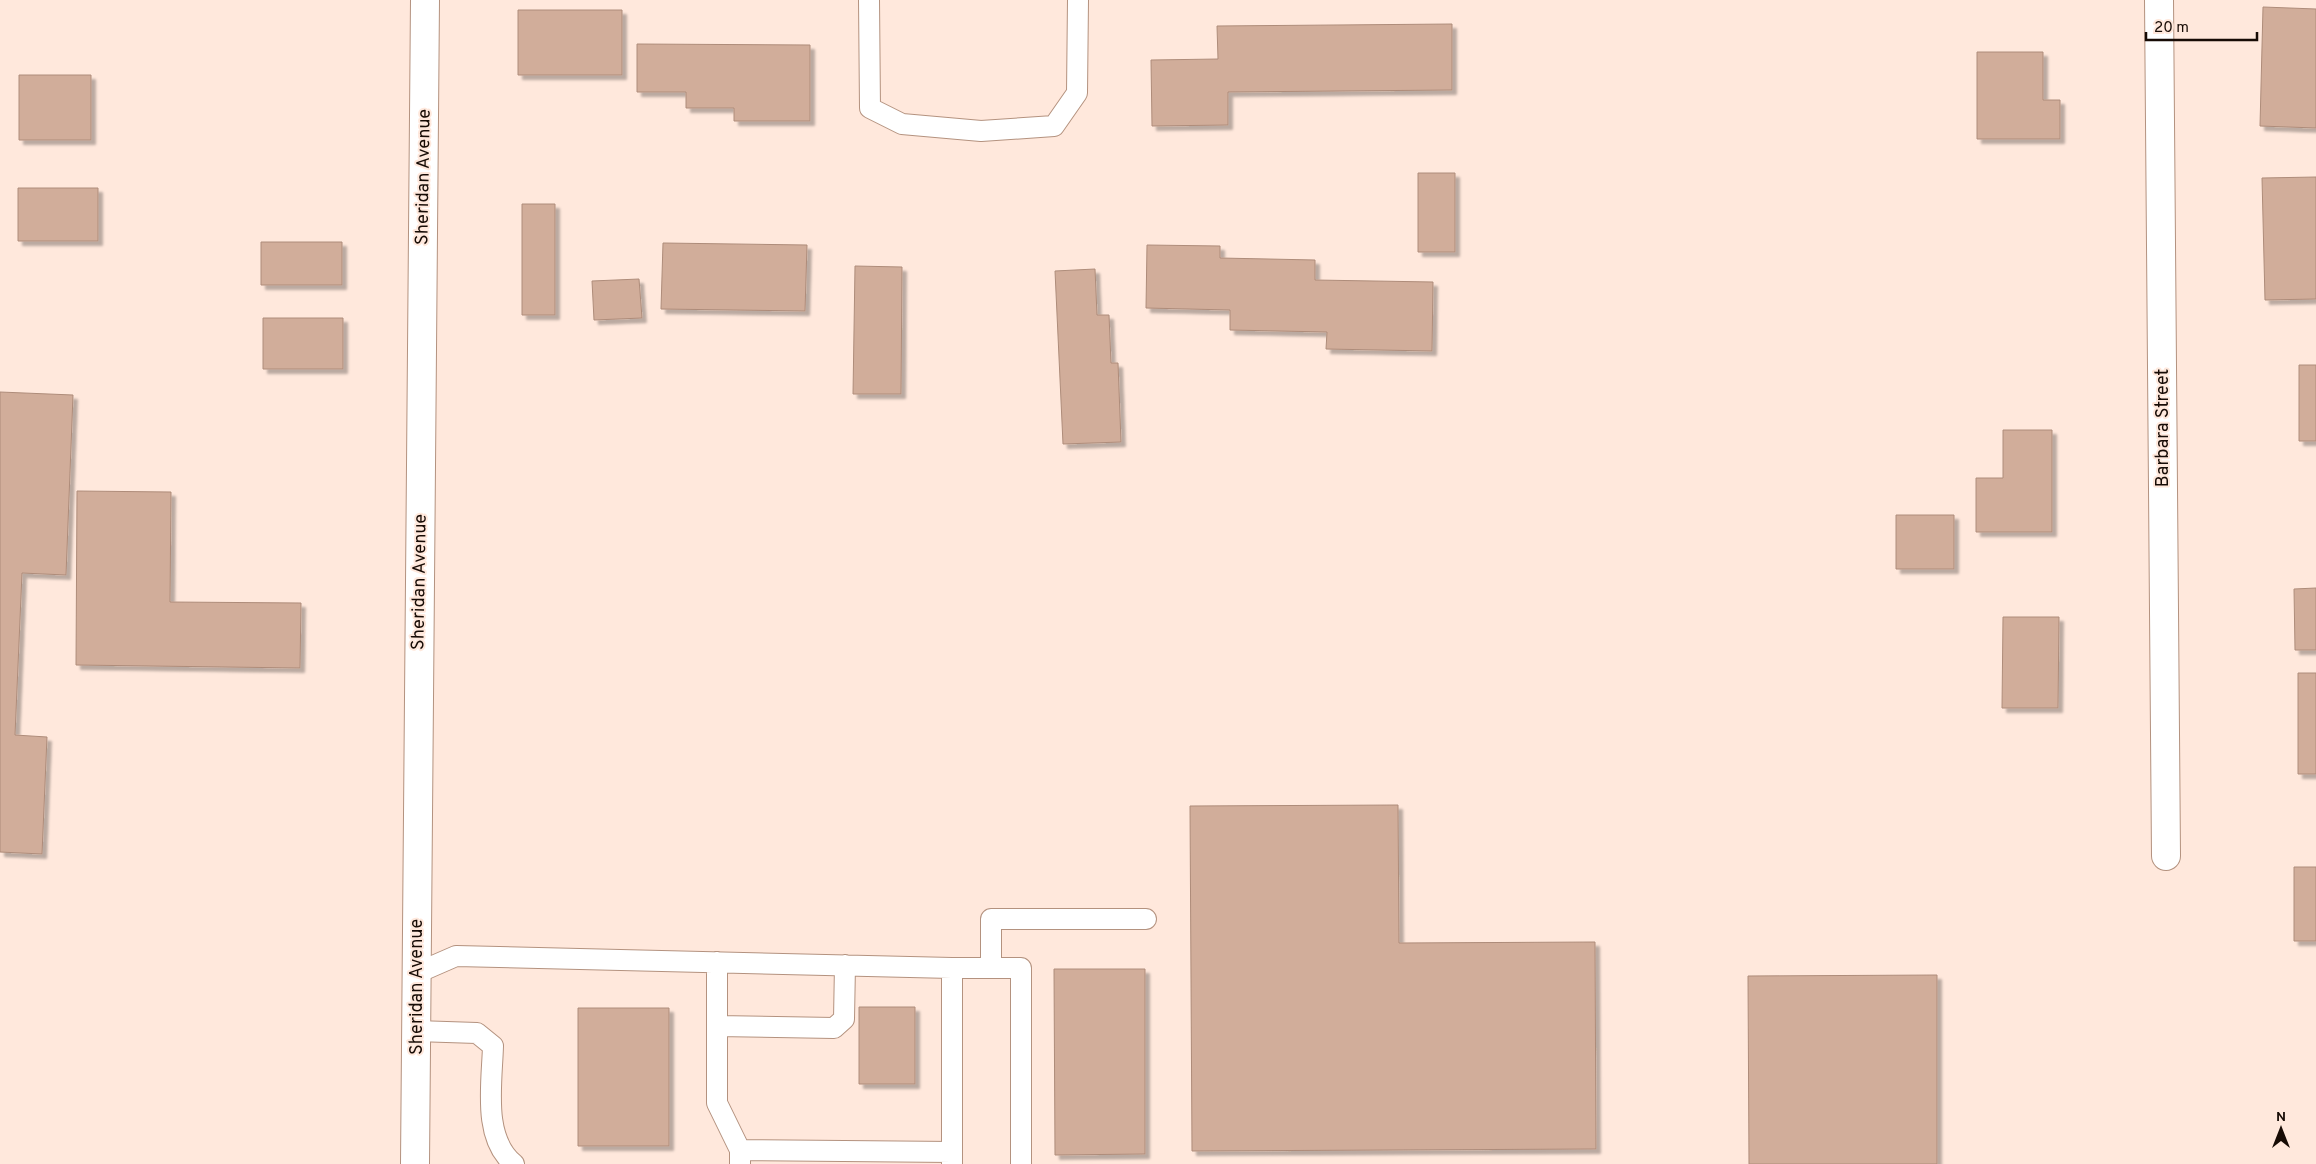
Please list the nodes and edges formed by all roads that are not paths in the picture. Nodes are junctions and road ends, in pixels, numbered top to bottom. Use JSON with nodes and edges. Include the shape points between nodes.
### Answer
{"nodes":[{"id":1,"x":425,"y":0,"type":"edge"},
{"id":2,"x":869,"y":0,"type":"edge"},
{"id":3,"x":1078,"y":0,"type":"edge"},
{"id":4,"x":2159,"y":0,"type":"edge"},
{"id":5,"x":2166,"y":856,"type":"dead end"},
{"id":6,"x":1146,"y":919,"type":"dead end"},
{"id":7,"x":717,"y":962,"type":"junction"},
{"id":8,"x":845,"y":965,"type":"junction"},
{"id":9,"x":952,"y":968,"type":"junction"},
{"id":10,"x":991,"y":968,"type":"junction"},
{"id":11,"x":417,"y":973,"type":"junction"},
{"id":12,"x":717,"y":1026,"type":"junction"},
{"id":13,"x":416,"y":1031,"type":"junction"},
{"id":14,"x":740,"y":1157,"type":"edge"},
{"id":15,"x":952,"y":1158,"type":"edge"},
{"id":16,"x":415,"y":1164,"type":"edge"},
{"id":17,"x":514,"y":1164,"type":"edge"},
{"id":18,"x":1021,"y":1164,"type":"edge"}],
"edges":[{"from":1,"to":11,"type":"street","name":"Sheridan Avenue"},
{"from":2,"to":3,"type":"lane","via":[[870,108],[902,124],[981,131],[1054,126],[1077,93]]},
{"from":4,"to":5,"type":"street","name":"Barbara Street"},
{"from":6,"to":10,"type":"lane","via":[[992,919]]},
{"from":7,"to":8,"type":"lane"},
{"from":7,"to":11,"type":"lane","via":[[456,956]]},
{"from":7,"to":12,"type":"lane"},
{"from":8,"to":9,"type":"lane"},
{"from":8,"to":12,"type":"lane","via":[[844,1019],[834,1028]]},
{"from":9,"to":10,"type":"lane"},
{"from":9,"to":15,"type":"lane"},
{"from":10,"to":18,"type":"lane","via":[[1021,968]]},
{"from":11,"to":13,"type":"street","name":"Sheridan Avenue"},
{"from":12,"to":14,"type":"lane","via":[[717,1103]]},
{"from":13,"to":16,"type":"street","name":"Sheridan Avenue"},
{"from":13,"to":17,"type":"lane","via":[[477,1033],[493,1046],[492,1114],[502,1151]]},
{"from":14,"to":15,"type":"lane"}]}
